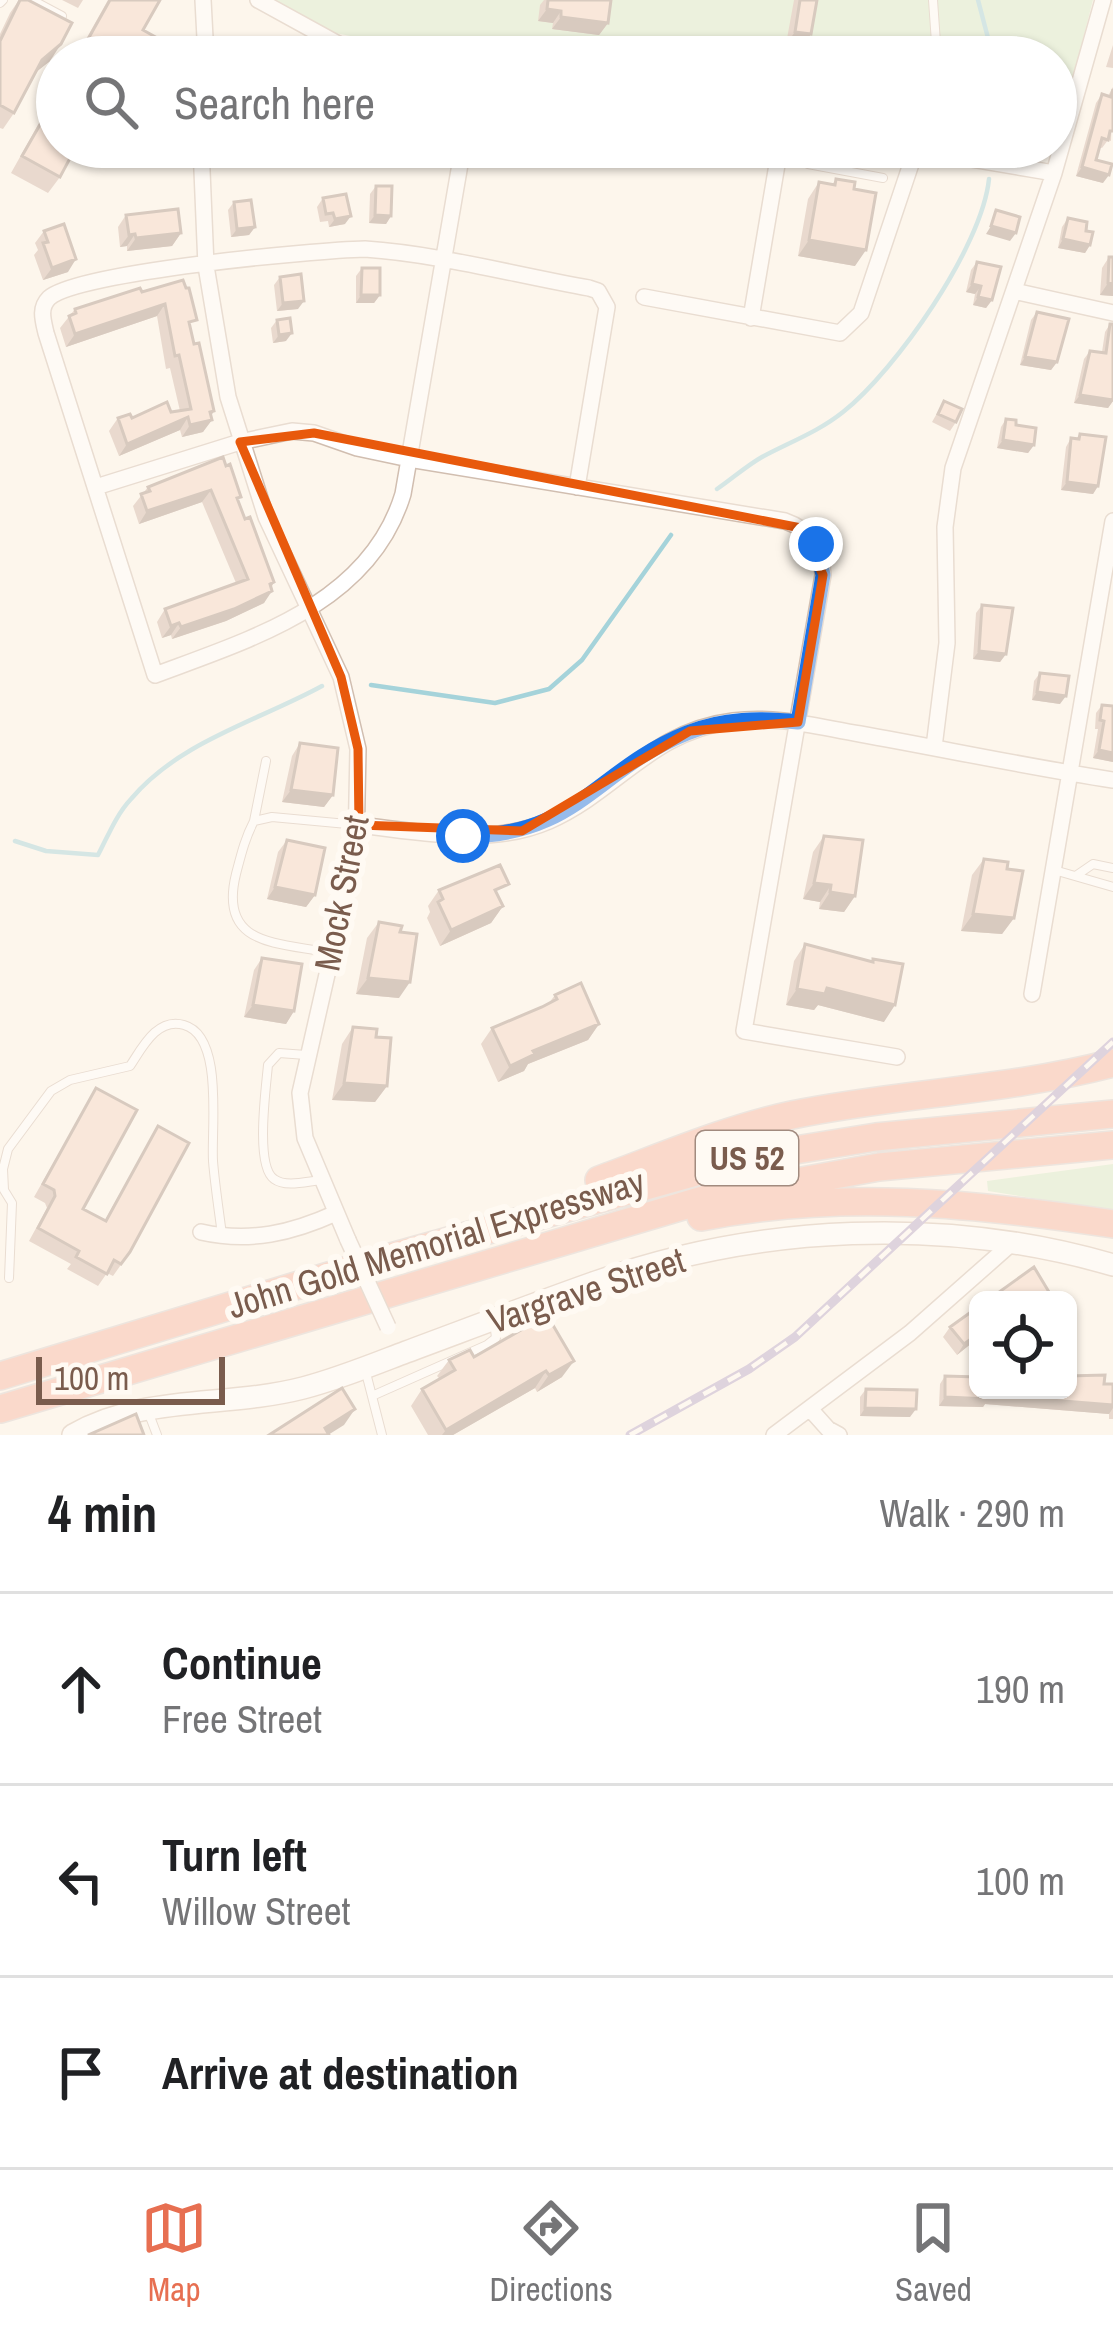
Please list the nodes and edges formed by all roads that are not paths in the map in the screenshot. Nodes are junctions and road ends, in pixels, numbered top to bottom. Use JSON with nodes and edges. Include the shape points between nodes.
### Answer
{"nodes":[{"id":1,"x":32,"y":0,"type":"edge"},
{"id":2,"x":203,"y":0,"type":"edge"},
{"id":3,"x":258,"y":0,"type":"edge"},
{"id":4,"x":933,"y":0,"type":"edge"},
{"id":5,"x":1103,"y":0,"type":"edge"},
{"id":6,"x":62,"y":16,"type":"edge"},
{"id":7,"x":205,"y":36,"type":"edge"},
{"id":8,"x":324,"y":36,"type":"edge"},
{"id":9,"x":936,"y":36,"type":"edge"},
{"id":10,"x":1077,"y":92,"type":"edge"},
{"id":11,"x":202,"y":168,"type":"edge"},
{"id":12,"x":459,"y":168,"type":"edge"},
{"id":13,"x":777,"y":168,"type":"edge"},
{"id":14,"x":831,"y":168,"type":"edge"},
{"id":15,"x":913,"y":168,"type":"edge"},
{"id":16,"x":1026,"y":168,"type":"edge"},
{"id":17,"x":1055,"y":168,"type":"edge"},
{"id":18,"x":843,"y":170,"type":"joint"},
{"id":19,"x":1054,"y":173,"type":"junction"},
{"id":20,"x":883,"y":178,"type":"dead end"},
{"id":21,"x":442,"y":262,"type":"junction"},
{"id":22,"x":206,"y":266,"type":"junction"},
{"id":23,"x":1014,"y":291,"type":"junction"},
{"id":24,"x":644,"y":297,"type":"dead end"},
{"id":25,"x":1113,"y":313,"type":"edge"},
{"id":26,"x":752,"y":318,"type":"junction"},
{"id":27,"x":240,"y":442,"type":"junction"},
{"id":28,"x":409,"y":459,"type":"junction"},
{"id":29,"x":577,"y":487,"type":"junction"},
{"id":30,"x":95,"y":488,"type":"junction"},
{"id":31,"x":1113,"y":521,"type":"edge"},
{"id":32,"x":310,"y":609,"type":"junction"},
{"id":33,"x":798,"y":722,"type":"junction"},
{"id":34,"x":934,"y":747,"type":"junction"},
{"id":35,"x":266,"y":761,"type":"dead end"},
{"id":36,"x":1069,"y":773,"type":"junction"},
{"id":37,"x":1113,"y":780,"type":"edge"},
{"id":38,"x":254,"y":821,"type":"junction"},
{"id":39,"x":359,"y":825,"type":"junction"},
{"id":40,"x":1113,"y":868,"type":"edge"},
{"id":41,"x":1053,"y":869,"type":"junction"},
{"id":42,"x":1077,"y":875,"type":"junction"},
{"id":43,"x":1113,"y":887,"type":"edge"},
{"id":44,"x":331,"y":953,"type":"junction"},
{"id":45,"x":1032,"y":994,"type":"dead end"},
{"id":46,"x":307,"y":1055,"type":"junction"},
{"id":47,"x":897,"y":1058,"type":"dead end"},
{"id":48,"x":1113,"y":1064,"type":"edge"},
{"id":49,"x":1113,"y":1114,"type":"edge"},
{"id":50,"x":1113,"y":1145,"type":"edge"},
{"id":51,"x":322,"y":1180,"type":"junction"},
{"id":52,"x":337,"y":1213,"type":"junction"},
{"id":53,"x":1113,"y":1224,"type":"edge"},
{"id":54,"x":201,"y":1232,"type":"dead end"},
{"id":55,"x":222,"y":1237,"type":"junction"},
{"id":56,"x":1012,"y":1244,"type":"junction"},
{"id":57,"x":544,"y":1249,"type":"junction"},
{"id":58,"x":391,"y":1257,"type":"junction"},
{"id":59,"x":1113,"y":1265,"type":"edge"},
{"id":60,"x":9,"y":1278,"type":"dead end"},
{"id":61,"x":495,"y":1326,"type":"junction"},
{"id":62,"x":400,"y":1354,"type":"junction"},
{"id":63,"x":364,"y":1368,"type":"junction"},
{"id":64,"x":0,"y":1376,"type":"edge"},
{"id":65,"x":372,"y":1396,"type":"junction"},
{"id":66,"x":146,"y":1407,"type":"junction"},
{"id":67,"x":0,"y":1409,"type":"edge"},
{"id":68,"x":811,"y":1410,"type":"junction"},
{"id":69,"x":73,"y":1435,"type":"edge"},
{"id":70,"x":157,"y":1435,"type":"edge"},
{"id":71,"x":382,"y":1435,"type":"edge"},
{"id":72,"x":774,"y":1435,"type":"edge"},
{"id":73,"x":839,"y":1435,"type":"edge"}],
"edges":[{"from":1,"to":6,"type":"lane"},
{"from":2,"to":7,"type":"street"},
{"from":3,"to":8,"type":"street"},
{"from":4,"to":9,"type":"lane"},
{"from":5,"to":10,"type":"street"},
{"from":11,"to":22,"type":"street","name":"Mock Street"},
{"from":12,"to":21,"type":"street"},
{"from":13,"to":26,"type":"street"},
{"from":14,"to":18,"type":"lane"},
{"from":15,"to":26,"type":"street","via":[[861,313],[840,333]]},
{"from":16,"to":19,"type":"street"},
{"from":17,"to":19,"type":"street"},
{"from":18,"to":20,"type":"lane"},
{"from":19,"to":23,"type":"street"},
{"from":21,"to":22,"type":"street","via":[[365,249]]},
{"from":21,"to":28,"type":"street"},
{"from":21,"to":29,"type":"street","via":[[589,288],[605,299]]},
{"from":22,"to":27,"type":"street","name":"Mock Street"},
{"from":22,"to":30,"type":"street","via":[[100,280],[45,303],[46,333]]},
{"from":23,"to":25,"type":"street"},
{"from":23,"to":34,"type":"street","via":[[946,502],[947,643]]},
{"from":24,"to":26,"type":"street"},
{"from":27,"to":28,"type":"street","via":[[314,433]]},
{"from":27,"to":30,"type":"street"},
{"from":27,"to":32,"type":"street","name":"Mock Street"},
{"from":28,"to":29,"type":"street"},
{"from":28,"to":32,"type":"street","via":[[398,511],[377,549]]},
{"from":29,"to":33,"type":"street","via":[[785,521],[812,539],[823,575]]},
{"from":30,"to":32,"type":"street","via":[[154,675]]},
{"from":31,"to":36,"type":"street"},
{"from":32,"to":39,"type":"street","name":"Mock Street","via":[[352,717]]},
{"from":33,"to":34,"type":"street"},
{"from":33,"to":39,"type":"street","via":[[733,721],[690,731],[572,809],[522,831],[463,836]]},
{"from":33,"to":47,"type":"street","via":[[744,1030]]},
{"from":34,"to":36,"type":"street"},
{"from":35,"to":38,"type":"lane"},
{"from":36,"to":37,"type":"street"},
{"from":36,"to":41,"type":"street"},
{"from":38,"to":39,"type":"lane"},
{"from":38,"to":44,"type":"lane","via":[[231,896],[236,921],[268,940]]},
{"from":39,"to":44,"type":"street","name":"Mock Street"},
{"from":40,"to":42,"type":"lane","via":[[1093,864]]},
{"from":41,"to":42,"type":"lane"},
{"from":41,"to":45,"type":"street"},
{"from":42,"to":43,"type":"lane"},
{"from":44,"to":46,"type":"street","name":"Mock Street"},
{"from":46,"to":51,"type":"street","name":"Mock Street","via":[[302,1122]]},
{"from":46,"to":51,"type":"lane","via":[[279,1053],[268,1065],[264,1164],[283,1183]]},
{"from":48,"to":58,"type":"highway","via":[[756,1124]]},
{"from":49,"to":58,"type":"highway","name":"John Gold Memorial Expressway","number":"US 52","via":[[746,1158]]},
{"from":50,"to":57,"type":"highway","name":"John Gold Memorial Expressway","number":"US 52","via":[[794,1180]]},
{"from":51,"to":52,"type":"street","name":"Mock Street"},
{"from":52,"to":55,"type":"street","via":[[290,1232]]},
{"from":52,"to":62,"type":"street","name":"Mock Street","bridge":true},
{"from":53,"to":57,"type":"highway","via":[[952,1202],[822,1201]]},
{"from":54,"to":55,"type":"street"},
{"from":55,"to":60,"type":"lane","via":[[206,1042],[190,1027],[163,1026],[130,1066],[51,1091],[8,1149]]},
{"from":56,"to":59,"type":"street","name":"Vargrave Street"},
{"from":56,"to":61,"type":"street","name":"Vargrave Street","via":[[873,1233],[745,1244],[624,1272]]},
{"from":56,"to":68,"type":"street"},
{"from":57,"to":67,"type":"highway","name":"John Gold Memorial Expressway","number":"US 52"},
{"from":58,"to":64,"type":"highway","name":"John Gold Memorial Expressway","number":"US 52"},
{"from":61,"to":62,"type":"street","name":"Vargrave Street"},
{"from":61,"to":65,"type":"lane","via":[[487,1345]]},
{"from":62,"to":63,"type":"street","name":"Vargrave Street"},
{"from":63,"to":65,"type":"lane"},
{"from":63,"to":66,"type":"street","name":"Vargrave Street","via":[[266,1396]]},
{"from":65,"to":71,"type":"lane"},
{"from":66,"to":69,"type":"street","name":"Vargrave Street"},
{"from":66,"to":70,"type":"lane"},
{"from":68,"to":72,"type":"street"},
{"from":68,"to":73,"type":"street"}]}
